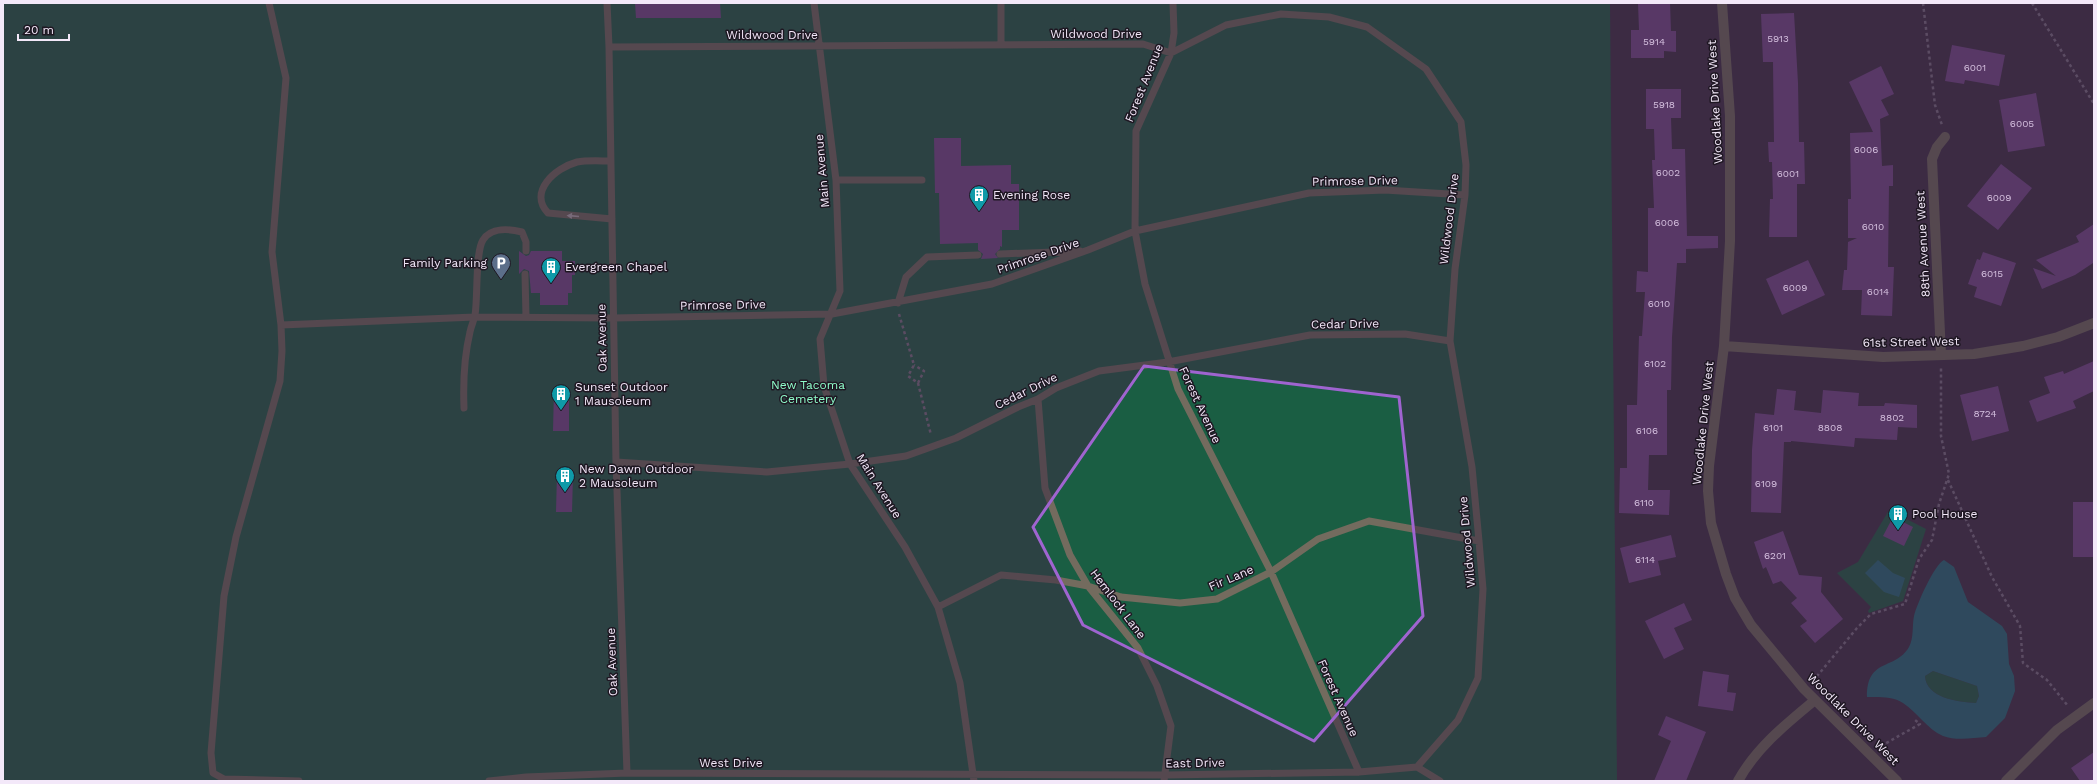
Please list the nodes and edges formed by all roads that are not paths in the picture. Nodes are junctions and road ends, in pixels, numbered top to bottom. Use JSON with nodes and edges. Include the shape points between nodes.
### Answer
{"nodes":[{"id":1,"x":269,"y":3,"type":"edge"},
{"id":2,"x":607,"y":3,"type":"edge"},
{"id":3,"x":814,"y":3,"type":"edge"},
{"id":4,"x":1001,"y":3,"type":"edge"},
{"id":5,"x":1173,"y":3,"type":"edge"},
{"id":6,"x":1722,"y":3,"type":"edge"},
{"id":7,"x":1001,"y":45,"type":"junction"},
{"id":8,"x":819,"y":46,"type":"junction"},
{"id":9,"x":609,"y":47,"type":"junction"},
{"id":10,"x":1171,"y":53,"type":"junction"},
{"id":11,"x":1946,"y":137,"type":"road end"},
{"id":12,"x":611,"y":161,"type":"junction"},
{"id":13,"x":836,"y":180,"type":"junction"},
{"id":14,"x":922,"y":180,"type":"dead end"},
{"id":15,"x":1466,"y":195,"type":"junction"},
{"id":16,"x":612,"y":219,"type":"junction"},
{"id":17,"x":1135,"y":231,"type":"junction"},
{"id":18,"x":1088,"y":250,"type":"junction"},
{"id":19,"x":526,"y":251,"type":"dead end"},
{"id":20,"x":1000,"y":254,"type":"dead end"},
{"id":21,"x":978,"y":255,"type":"dead end"},
{"id":22,"x":525,"y":274,"type":"dead end"},
{"id":23,"x":897,"y":303,"type":"junction"},
{"id":24,"x":832,"y":314,"type":"junction"},
{"id":25,"x":475,"y":317,"type":"junction"},
{"id":26,"x":526,"y":317,"type":"junction"},
{"id":27,"x":613,"y":318,"type":"junction"},
{"id":28,"x":2094,"y":323,"type":"edge"},
{"id":29,"x":281,"y":325,"type":"junction"},
{"id":30,"x":1450,"y":341,"type":"junction"},
{"id":31,"x":1724,"y":346,"type":"junction"},
{"id":32,"x":1941,"y":355,"type":"junction"},
{"id":33,"x":1168,"y":362,"type":"junction"},
{"id":34,"x":1038,"y":399,"type":"junction"},
{"id":35,"x":464,"y":408,"type":"dead end"},
{"id":36,"x":616,"y":462,"type":"junction"},
{"id":37,"x":850,"y":464,"type":"junction"},
{"id":38,"x":1479,"y":540,"type":"junction"},
{"id":39,"x":1271,"y":572,"type":"junction"},
{"id":40,"x":1088,"y":586,"type":"junction"},
{"id":41,"x":938,"y":607,"type":"junction"},
{"id":42,"x":1815,"y":700,"type":"junction"},
{"id":43,"x":2094,"y":703,"type":"edge"},
{"id":44,"x":1417,"y":767,"type":"junction"},
{"id":45,"x":1359,"y":772,"type":"junction"},
{"id":46,"x":628,"y":773,"type":"junction"},
{"id":47,"x":900,"y":778,"type":"edge"},
{"id":48,"x":974,"y":778,"type":"edge"},
{"id":49,"x":1165,"y":778,"type":"edge"},
{"id":50,"x":299,"y":781,"type":"edge"},
{"id":51,"x":489,"y":781,"type":"edge"},
{"id":52,"x":1440,"y":781,"type":"edge"},
{"id":53,"x":1738,"y":781,"type":"edge"},
{"id":54,"x":1897,"y":781,"type":"edge"},
{"id":55,"x":2006,"y":781,"type":"edge"}],
"edges":[{"from":1,"to":29,"type":"lane","via":[[286,78],[272,252]]},
{"from":2,"to":9,"type":"lane","name":"Oak Avenue"},
{"from":3,"to":8,"type":"lane","name":"Main Avenue"},
{"from":4,"to":7,"type":"lane"},
{"from":5,"to":10,"type":"lane","name":"Forest Avenue","via":[[1174,33]]},
{"from":6,"to":31,"type":"street","name":"Woodlake Drive West","via":[[1730,108],[1731,178]]},
{"from":7,"to":8,"type":"lane","name":"Wildwood Drive"},
{"from":7,"to":10,"type":"lane","name":"Wildwood Drive","via":[[1143,44]]},
{"from":8,"to":9,"type":"lane","name":"Wildwood Drive"},
{"from":8,"to":13,"type":"lane","name":"Main Avenue"},
{"from":9,"to":12,"type":"lane","name":"Oak Avenue"},
{"from":10,"to":15,"type":"lane","name":"Wildwood Drive","via":[[1226,25],[1281,14],[1329,17],[1367,27],[1426,69],[1461,122],[1466,165]]},
{"from":10,"to":17,"type":"lane","name":"Forest Avenue","via":[[1136,131]]},
{"from":11,"to":32,"type":"street","name":"88th Avenue West","via":[[1937,147],[1932,159]]},
{"from":12,"to":16,"type":"lane","name":"Oak Avenue"},
{"from":16,"to":12,"type":"lane","one_way":true,"via":[[548,213],[542,207],[541,196],[551,176],[562,168],[577,162]]},
{"from":13,"to":14,"type":"lane"},
{"from":13,"to":24,"type":"lane","name":"Main Avenue","via":[[840,291]]},
{"from":15,"to":17,"type":"lane","name":"Primrose Drive","via":[[1385,190],[1309,193]]},
{"from":15,"to":30,"type":"lane","name":"Wildwood Drive","via":[[1455,268]]},
{"from":16,"to":27,"type":"lane","name":"Oak Avenue"},
{"from":17,"to":18,"type":"lane","name":"Primrose Drive"},
{"from":17,"to":33,"type":"lane","name":"Forest Avenue","via":[[1145,284]]},
{"from":18,"to":20,"type":"lane"},
{"from":18,"to":23,"type":"lane","name":"Primrose Drive","via":[[992,284]]},
{"from":19,"to":25,"type":"lane","via":[[522,232],[510,229],[496,231],[483,239]]},
{"from":21,"to":23,"type":"lane","via":[[927,257],[906,277]]},
{"from":22,"to":26,"type":"lane"},
{"from":23,"to":24,"type":"lane","name":"Primrose Drive"},
{"from":24,"to":27,"type":"lane","name":"Primrose Drive"},
{"from":24,"to":37,"type":"lane","name":"Main Avenue","via":[[820,339],[824,386]]},
{"from":25,"to":26,"type":"lane","name":"Primrose Drive"},
{"from":25,"to":29,"type":"lane","name":"Primrose Drive"},
{"from":25,"to":35,"type":"lane","via":[[470,331],[463,379]]},
{"from":26,"to":27,"type":"lane","name":"Primrose Drive"},
{"from":27,"to":36,"type":"lane","name":"Oak Avenue"},
{"from":28,"to":32,"type":"street","name":"61st Street West","via":[[2058,337],[2022,346],[1974,354]]},
{"from":29,"to":50,"type":"lane","via":[[280,381],[236,536],[224,596],[211,753],[213,772],[224,779]]},
{"from":30,"to":33,"type":"lane","name":"Cedar Drive","via":[[1405,334],[1310,335]]},
{"from":30,"to":38,"type":"lane","name":"Wildwood Drive","via":[[1472,467]]},
{"from":31,"to":32,"type":"street","name":"61st Street West","via":[[1883,357]]},
{"from":31,"to":42,"type":"street","name":"Woodlake Drive West","via":[[1708,491],[1716,544],[1735,598],[1751,625]]},
{"from":33,"to":34,"type":"lane","name":"Cedar Drive","via":[[1099,371],[1056,388]]},
{"from":33,"to":39,"type":"lane","name":"Forest Avenue","via":[[1178,389]]},
{"from":34,"to":37,"type":"lane","name":"Cedar Drive","via":[[956,438],[906,456]]},
{"from":34,"to":40,"type":"lane","name":"Hemlock Lane","via":[[1045,488],[1070,555]]},
{"from":36,"to":37,"type":"lane","name":"Cedar Drive","via":[[767,472]]},
{"from":36,"to":46,"type":"lane","name":"Oak Avenue"},
{"from":37,"to":41,"type":"lane","name":"Main Avenue","via":[[905,547]]},
{"from":38,"to":39,"type":"lane","name":"Fir Lane","via":[[1369,521],[1318,539]]},
{"from":38,"to":44,"type":"lane","name":"Wildwood Drive","via":[[1483,589],[1478,678],[1458,720]]},
{"from":39,"to":40,"type":"lane","name":"Fir Lane","via":[[1217,599],[1180,603],[1121,597]]},
{"from":39,"to":45,"type":"lane","name":"Forest Avenue"},
{"from":40,"to":41,"type":"lane","name":"Fir Lane","via":[[1002,575]]},
{"from":40,"to":49,"type":"lane","name":"Hemlock Lane","via":[[1138,648],[1157,686],[1171,726]]},
{"from":41,"to":48,"type":"lane","name":"Main Avenue","via":[[960,683]]},
{"from":42,"to":53,"type":"street","via":[[1761,748]]},
{"from":42,"to":54,"type":"street","name":"Woodlake Drive West"},
{"from":43,"to":55,"type":"street","via":[[2058,730]]},
{"from":44,"to":45,"type":"lane","name":"East Drive"},
{"from":44,"to":52,"type":"lane"},
{"from":45,"to":49,"type":"lane","name":"East Drive"},
{"from":46,"to":47,"type":"lane","name":"West Drive"},
{"from":46,"to":51,"type":"lane","name":"West Drive","via":[[526,776]]},
{"from":47,"to":48,"type":"lane","name":"West Drive"},
{"from":48,"to":49,"type":"lane","name":"East Drive"}]}
